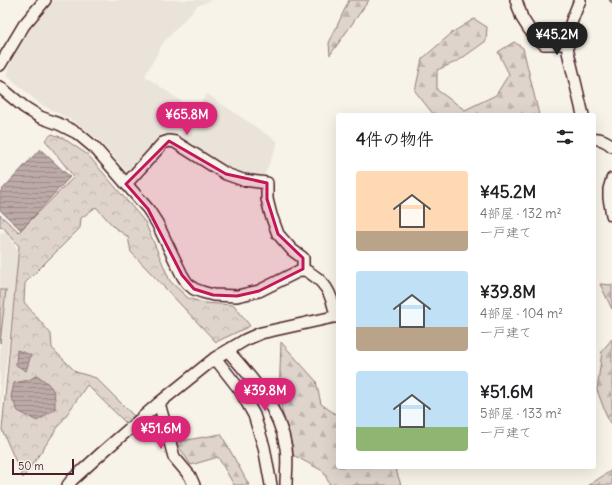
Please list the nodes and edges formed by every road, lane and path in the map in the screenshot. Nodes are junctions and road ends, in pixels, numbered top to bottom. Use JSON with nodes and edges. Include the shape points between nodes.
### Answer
{"nodes":[{"id":1,"x":45,"y":0,"type":"edge"},
{"id":2,"x":516,"y":0,"type":"edge"},
{"id":3,"x":580,"y":0,"type":"edge"},
{"id":4,"x":567,"y":44,"type":"junction"},
{"id":5,"x":0,"y":65,"type":"edge"},
{"id":6,"x":0,"y":86,"type":"edge"},
{"id":7,"x":583,"y":113,"type":"edge"},
{"id":8,"x":596,"y":138,"type":"edge"},
{"id":9,"x":612,"y":146,"type":"edge"},
{"id":10,"x":612,"y":179,"type":"edge"},
{"id":11,"x":126,"y":184,"type":"junction"},
{"id":12,"x":612,"y":215,"type":"edge"},
{"id":13,"x":303,"y":270,"type":"junction"},
{"id":14,"x":336,"y":310,"type":"edge"},
{"id":15,"x":336,"y":312,"type":"edge"},
{"id":16,"x":228,"y":351,"type":"junction"},
{"id":17,"x":215,"y":358,"type":"junction"},
{"id":18,"x":159,"y":404,"type":"junction"},
{"id":19,"x":68,"y":485,"type":"edge"},
{"id":20,"x":194,"y":485,"type":"edge"},
{"id":21,"x":271,"y":485,"type":"edge"},
{"id":22,"x":286,"y":485,"type":"edge"}],
"edges":[{"from":1,"to":5,"type":"street","via":[[24,25]]},
{"from":2,"to":4,"type":"street","via":[[522,18],[544,44]]},
{"from":3,"to":4,"type":"street","via":[[567,35]]},
{"from":4,"to":7,"type":"street"},
{"from":6,"to":11,"type":"street","via":[[40,117],[77,133],[95,148]]},
{"from":8,"to":9,"type":"street"},
{"from":10,"to":12,"type":"street","via":[[609,198]]},
{"from":11,"to":13,"type":"street","via":[[157,222],[187,283],[198,290],[213,295],[237,296],[258,291]]},
{"from":11,"to":13,"type":"street","via":[[163,143],[169,141],[175,142],[226,174],[243,180],[268,183],[267,199],[278,234],[303,258]]},
{"from":13,"to":14,"type":"street","via":[[322,282]]},
{"from":15,"to":16,"type":"street","via":[[262,333]]},
{"from":16,"to":17,"type":"street"},
{"from":16,"to":22,"type":"street","via":[[259,388],[277,418],[286,449]]},
{"from":17,"to":18,"type":"street"},
{"from":17,"to":21,"type":"street","via":[[240,390],[254,415],[264,447]]},
{"from":18,"to":19,"type":"street"},
{"from":18,"to":20,"type":"street","via":[[174,457]]}]}
